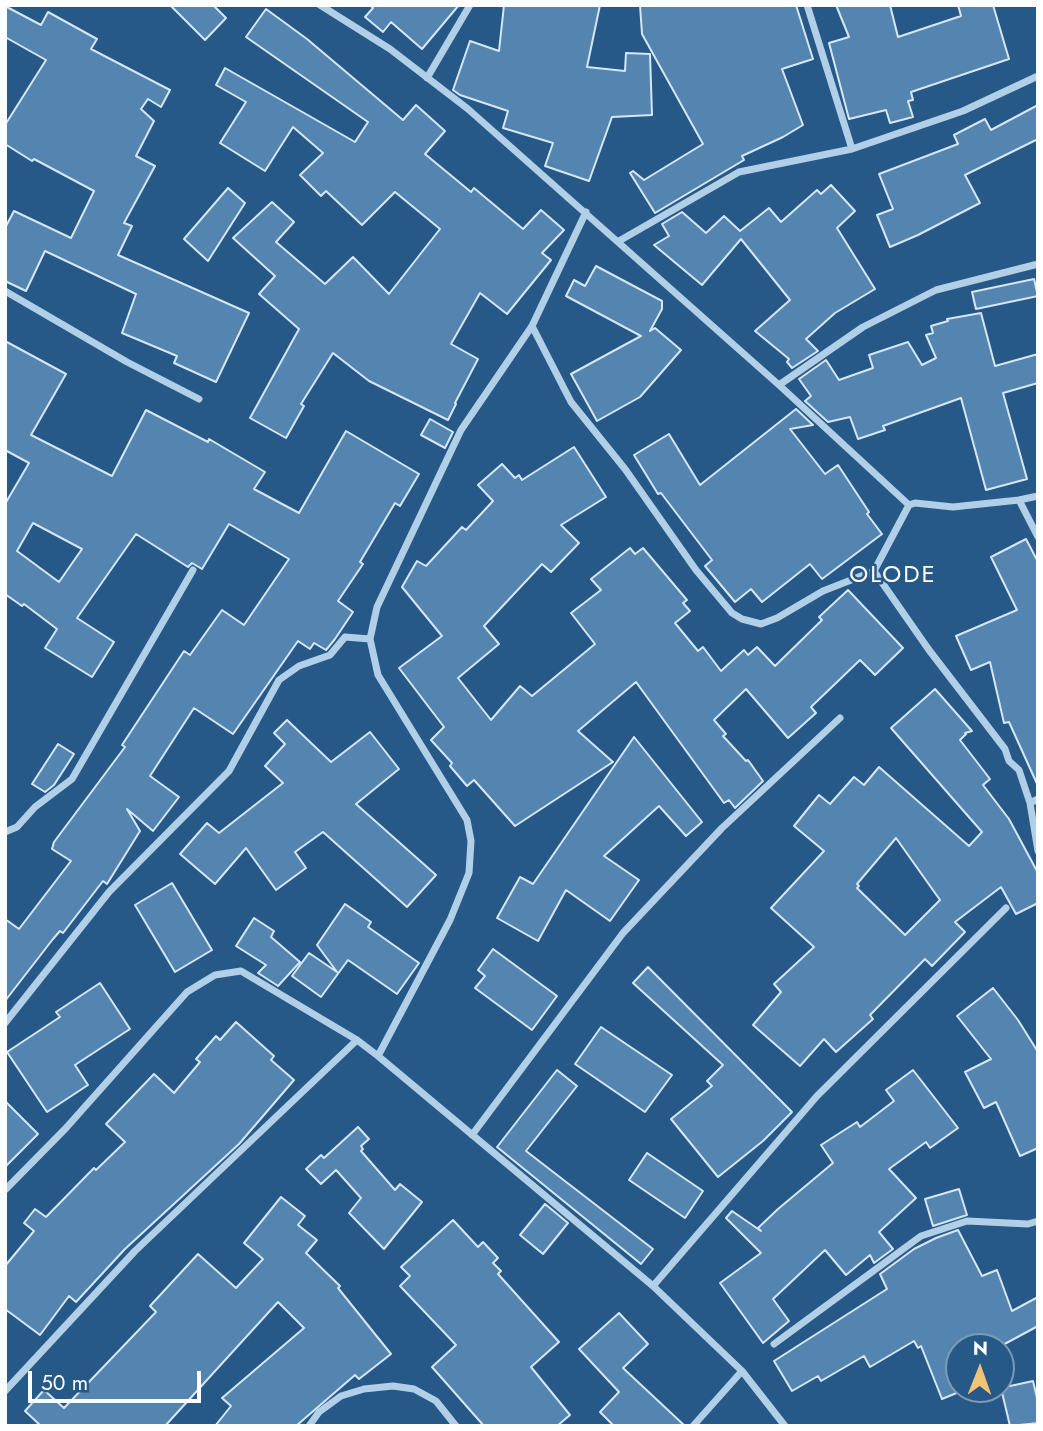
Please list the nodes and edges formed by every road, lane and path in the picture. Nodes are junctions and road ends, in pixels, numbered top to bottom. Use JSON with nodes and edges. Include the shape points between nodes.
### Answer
{"nodes":[{"id":1,"x":320,"y":5,"type":"edge"},
{"id":2,"x":470,"y":5,"type":"edge"},
{"id":3,"x":807,"y":5,"type":"edge"},
{"id":4,"x":1038,"y":76,"type":"edge"},
{"id":5,"x":427,"y":78,"type":"junction"},
{"id":6,"x":852,"y":149,"type":"junction"},
{"id":7,"x":586,"y":212,"type":"junction"},
{"id":8,"x":619,"y":242,"type":"junction"},
{"id":9,"x":1038,"y":264,"type":"edge"},
{"id":10,"x":5,"y":291,"type":"edge"},
{"id":11,"x":531,"y":326,"type":"junction"},
{"id":12,"x":779,"y":385,"type":"junction"},
{"id":13,"x":199,"y":399,"type":"dead end"},
{"id":14,"x":1038,"y":496,"type":"edge"},
{"id":15,"x":1019,"y":500,"type":"junction"},
{"id":16,"x":909,"y":505,"type":"junction"},
{"id":17,"x":1038,"y":537,"type":"edge"},
{"id":18,"x":193,"y":570,"type":"dead end"},
{"id":19,"x":874,"y":571,"type":"junction"},
{"id":20,"x":370,"y":639,"type":"junction"},
{"id":21,"x":840,"y":718,"type":"dead end"},
{"id":22,"x":1034,"y":801,"type":"edge"},
{"id":23,"x":5,"y":832,"type":"edge"},
{"id":24,"x":1038,"y":851,"type":"edge"},
{"id":25,"x":1006,"y":908,"type":"dead end"},
{"id":26,"x":5,"y":1023,"type":"edge"},
{"id":27,"x":357,"y":1040,"type":"junction"},
{"id":28,"x":378,"y":1056,"type":"junction"},
{"id":29,"x":472,"y":1135,"type":"junction"},
{"id":30,"x":5,"y":1190,"type":"edge"},
{"id":31,"x":1038,"y":1221,"type":"edge"},
{"id":32,"x":653,"y":1286,"type":"junction"},
{"id":33,"x":774,"y":1344,"type":"dead end"},
{"id":34,"x":742,"y":1371,"type":"junction"},
{"id":35,"x":5,"y":1391,"type":"edge"},
{"id":36,"x":309,"y":1426,"type":"edge"},
{"id":37,"x":456,"y":1426,"type":"edge"},
{"id":38,"x":693,"y":1426,"type":"edge"},
{"id":39,"x":785,"y":1426,"type":"edge"}],
"edges":[{"from":1,"to":5,"type":"street"},
{"from":2,"to":5,"type":"street"},
{"from":3,"to":6,"type":"street"},
{"from":4,"to":6,"type":"street","via":[[964,111]]},
{"from":5,"to":7,"type":"street"},
{"from":6,"to":8,"type":"street","via":[[739,172]]},
{"from":7,"to":8,"type":"street"},
{"from":7,"to":11,"type":"street"},
{"from":8,"to":12,"type":"street"},
{"from":9,"to":12,"type":"street","via":[[936,290],[863,327]]},
{"from":10,"to":13,"type":"street"},
{"from":11,"to":19,"type":"street","via":[[570,402],[732,613],[761,624],[823,591]]},
{"from":11,"to":20,"type":"street","via":[[461,430],[386,583]]},
{"from":12,"to":16,"type":"street"},
{"from":14,"to":15,"type":"street"},
{"from":15,"to":16,"type":"street","via":[[954,507]]},
{"from":15,"to":17,"type":"street"},
{"from":16,"to":19,"type":"street"},
{"from":18,"to":23,"type":"street","via":[[72,779],[17,827]]},
{"from":19,"to":22,"type":"street","via":[[1019,770]]},
{"from":20,"to":26,"type":"street","via":[[345,637],[330,655],[299,666],[279,680],[229,771],[109,892]]},
{"from":20,"to":28,"type":"street","via":[[378,675],[467,820],[471,841],[469,873],[450,920]]},
{"from":21,"to":29,"type":"street","via":[[722,828],[624,933]]},
{"from":22,"to":24,"type":"street"},
{"from":25,"to":32,"type":"street","via":[[817,1096]]},
{"from":27,"to":28,"type":"street"},
{"from":27,"to":30,"type":"street","via":[[241,971],[215,975],[187,992]]},
{"from":27,"to":35,"type":"street","via":[[135,1251]]},
{"from":28,"to":29,"type":"street"},
{"from":29,"to":32,"type":"street"},
{"from":31,"to":33,"type":"street","via":[[967,1221],[921,1236]]},
{"from":32,"to":34,"type":"street"},
{"from":34,"to":38,"type":"street"},
{"from":34,"to":39,"type":"street"},
{"from":36,"to":37,"type":"street","via":[[341,1396],[393,1386],[414,1389],[436,1401]]}]}
